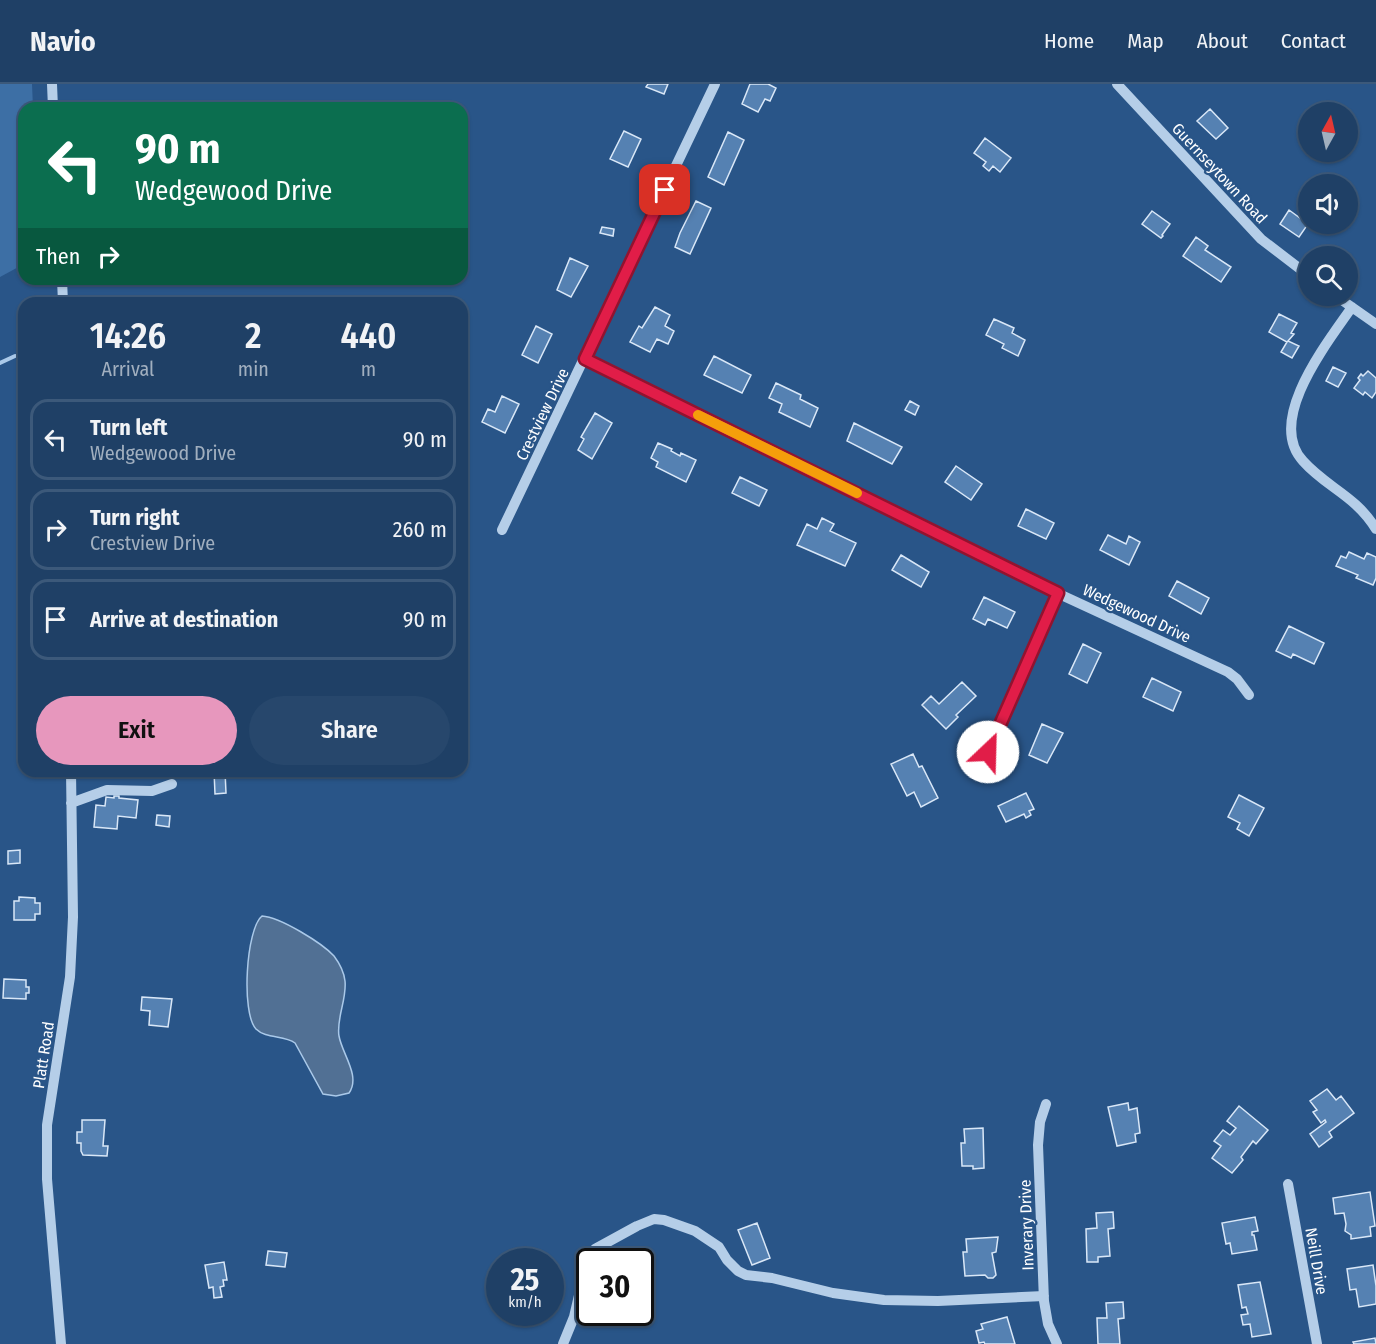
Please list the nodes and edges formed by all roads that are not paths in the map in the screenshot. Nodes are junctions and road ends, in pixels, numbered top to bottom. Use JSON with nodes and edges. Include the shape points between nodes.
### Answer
{"nodes":[{"id":1,"x":52,"y":84,"type":"edge"},
{"id":2,"x":715,"y":84,"type":"edge"},
{"id":3,"x":1117,"y":84,"type":"edge"},
{"id":4,"x":53,"y":102,"type":"edge"},
{"id":5,"x":1298,"y":268,"type":"edge"},
{"id":6,"x":1352,"y":306,"type":"joint"},
{"id":7,"x":1376,"y":324,"type":"edge"},
{"id":8,"x":585,"y":359,"type":"junction"},
{"id":9,"x":1376,"y":529,"type":"edge"},
{"id":10,"x":502,"y":530,"type":"dead end"},
{"id":11,"x":1058,"y":593,"type":"junction"},
{"id":12,"x":1249,"y":695,"type":"dead end"},
{"id":13,"x":988,"y":752,"type":"dead end"},
{"id":14,"x":71,"y":777,"type":"edge"},
{"id":15,"x":172,"y":784,"type":"dead end"},
{"id":16,"x":71,"y":803,"type":"junction"},
{"id":17,"x":1046,"y":1104,"type":"dead end"},
{"id":18,"x":1288,"y":1184,"type":"dead end"},
{"id":19,"x":1044,"y":1296,"type":"junction"},
{"id":20,"x":61,"y":1344,"type":"edge"},
{"id":21,"x":562,"y":1344,"type":"edge"},
{"id":22,"x":1057,"y":1344,"type":"edge"},
{"id":23,"x":1317,"y":1344,"type":"edge"}],
"edges":[{"from":1,"to":4,"type":"street"},
{"from":2,"to":8,"type":"street","name":"Crestview Drive"},
{"from":3,"to":5,"type":"street","name":"Guernseytown Road","via":[[1260,239]]},
{"from":6,"to":7,"type":"street"},
{"from":6,"to":9,"type":"street","via":[[1302,388],[1290,429],[1302,461],[1355,501]]},
{"from":8,"to":10,"type":"street","name":"Crestview Drive"},
{"from":8,"to":11,"type":"street","name":"Wedgewood Drive"},
{"from":11,"to":12,"type":"street","name":"Wedgewood Drive","via":[[1228,672]]},
{"from":11,"to":13,"type":"street"},
{"from":14,"to":16,"type":"street","name":"Platt Road"},
{"from":15,"to":16,"type":"street","via":[[152,791],[107,790]]},
{"from":16,"to":20,"type":"street","name":"Platt Road","via":[[70,977],[47,1125],[47,1179]]},
{"from":17,"to":19,"type":"street","name":"Inverary Drive","via":[[1038,1145]]},
{"from":18,"to":23,"type":"street","name":"Neill Drive"},
{"from":19,"to":21,"type":"street","via":[[916,1301],[833,1293],[746,1275],[727,1260],[719,1247],[695,1231],[654,1220],[595,1250],[587,1261],[574,1317]]},
{"from":19,"to":22,"type":"street","name":"Inverary Drive","via":[[1048,1324]]}]}
